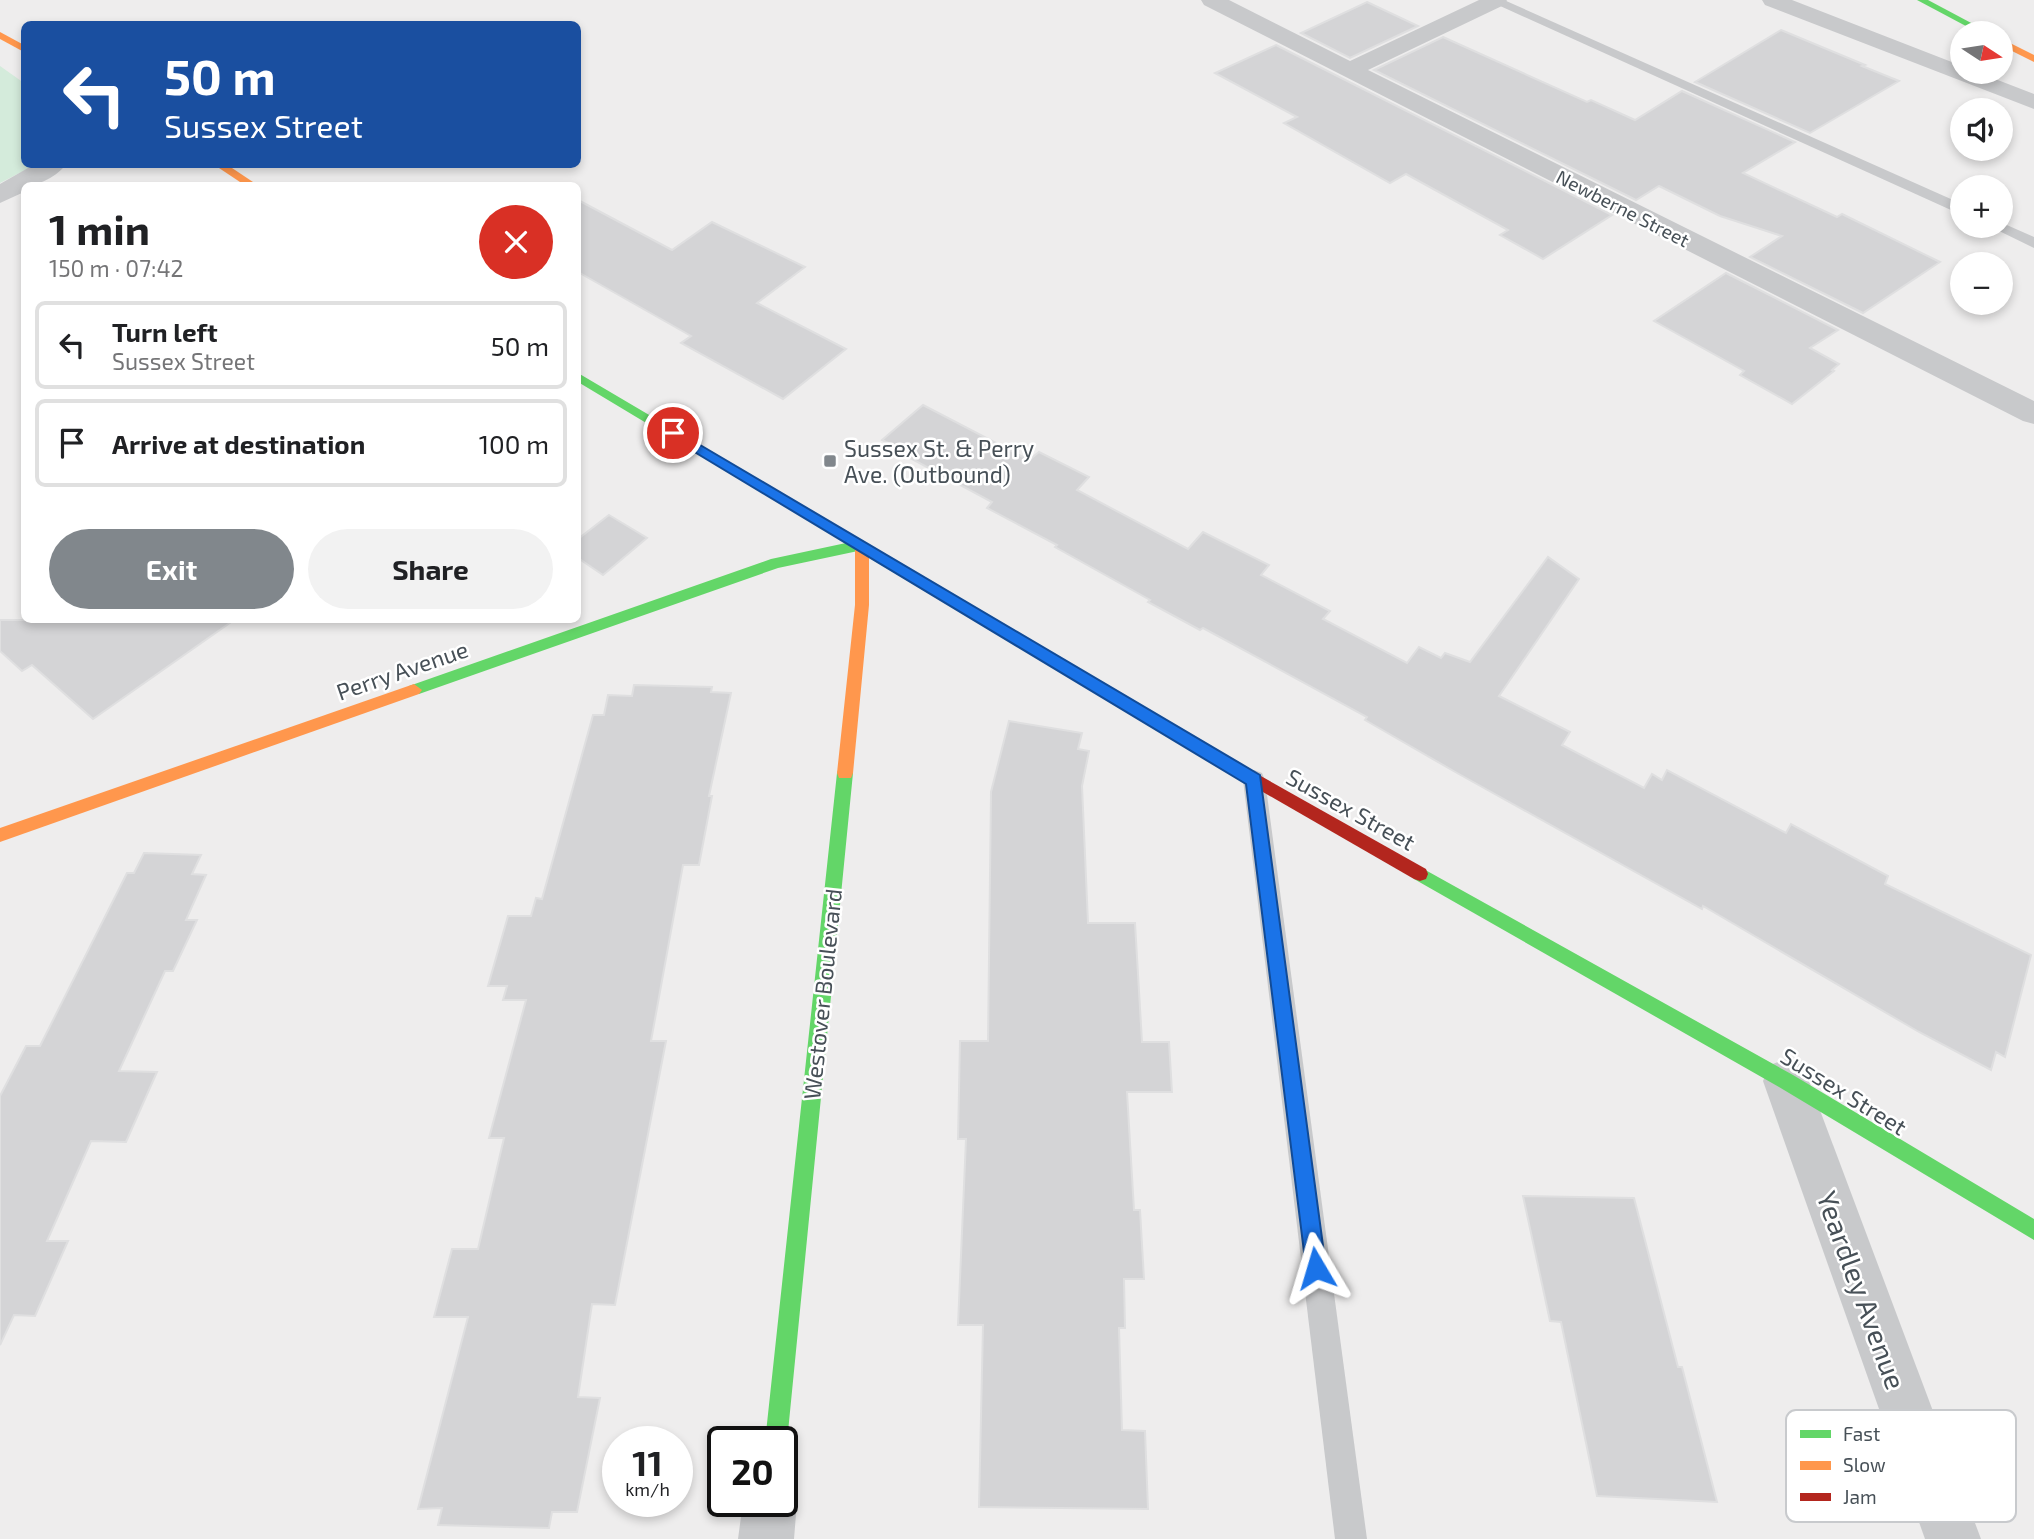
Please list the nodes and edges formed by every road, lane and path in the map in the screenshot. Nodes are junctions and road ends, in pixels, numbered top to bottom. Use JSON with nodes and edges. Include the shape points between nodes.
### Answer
{"nodes":[{"id":1,"x":1212,"y":0,"type":"edge"},
{"id":2,"x":1494,"y":0,"type":"edge"},
{"id":3,"x":1773,"y":0,"type":"edge"},
{"id":4,"x":1921,"y":0,"type":"edge"},
{"id":5,"x":1962,"y":21,"type":"edge"},
{"id":6,"x":0,"y":35,"type":"edge"},
{"id":7,"x":21,"y":47,"type":"edge"},
{"id":8,"x":2013,"y":48,"type":"edge"},
{"id":9,"x":2034,"y":60,"type":"edge"},
{"id":10,"x":1349,"y":70,"type":"junction"},
{"id":11,"x":2034,"y":102,"type":"edge"},
{"id":12,"x":47,"y":168,"type":"edge"},
{"id":13,"x":225,"y":168,"type":"edge"},
{"id":14,"x":23,"y":182,"type":"edge"},
{"id":15,"x":247,"y":182,"type":"edge"},
{"id":16,"x":21,"y":183,"type":"edge"},
{"id":17,"x":0,"y":195,"type":"edge"},
{"id":18,"x":1950,"y":205,"type":"edge"},
{"id":19,"x":2013,"y":233,"type":"edge"},
{"id":20,"x":2034,"y":243,"type":"edge"},
{"id":21,"x":581,"y":379,"type":"edge"},
{"id":22,"x":2034,"y":414,"type":"edge"},
{"id":23,"x":862,"y":545,"type":"junction"},
{"id":24,"x":1254,"y":780,"type":"junction"},
{"id":25,"x":0,"y":835,"type":"edge"},
{"id":26,"x":1786,"y":1080,"type":"junction"},
{"id":27,"x":2034,"y":1230,"type":"edge"},
{"id":28,"x":1906,"y":1410,"type":"edge"},
{"id":29,"x":778,"y":1426,"type":"edge"},
{"id":30,"x":768,"y":1517,"type":"edge"},
{"id":31,"x":1947,"y":1522,"type":"edge"},
{"id":32,"x":766,"y":1539,"type":"edge"},
{"id":33,"x":1351,"y":1539,"type":"edge"},
{"id":34,"x":1953,"y":1539,"type":"edge"}],
"edges":[{"from":1,"to":10,"type":"street","name":"Newberne Street"},
{"from":2,"to":10,"type":"street"},
{"from":2,"to":18,"type":"lane"},
{"from":3,"to":11,"type":"street"},
{"from":4,"to":5,"type":"street"},
{"from":6,"to":7,"type":"street"},
{"from":8,"to":9,"type":"street"},
{"from":10,"to":22,"type":"street","name":"Newberne Street"},
{"from":12,"to":14,"type":"street"},
{"from":13,"to":15,"type":"street"},
{"from":16,"to":17,"type":"street"},
{"from":19,"to":20,"type":"lane"},
{"from":21,"to":23,"type":"street","name":"Sussex Street"},
{"from":23,"to":24,"type":"street","name":"Sussex Street"},
{"from":23,"to":25,"type":"street","name":"Perry Avenue","via":[[776,563]]},
{"from":23,"to":29,"type":"street","name":"Westover Boulevard","via":[[862,605]]},
{"from":24,"to":26,"type":"street","name":"Sussex Street"},
{"from":24,"to":33,"type":"lane"},
{"from":26,"to":27,"type":"street","name":"Sussex Street"},
{"from":26,"to":28,"type":"street","name":"Yeardley Avenue"},
{"from":30,"to":32,"type":"street"},
{"from":31,"to":34,"type":"street","name":"Yeardley Avenue"}]}
